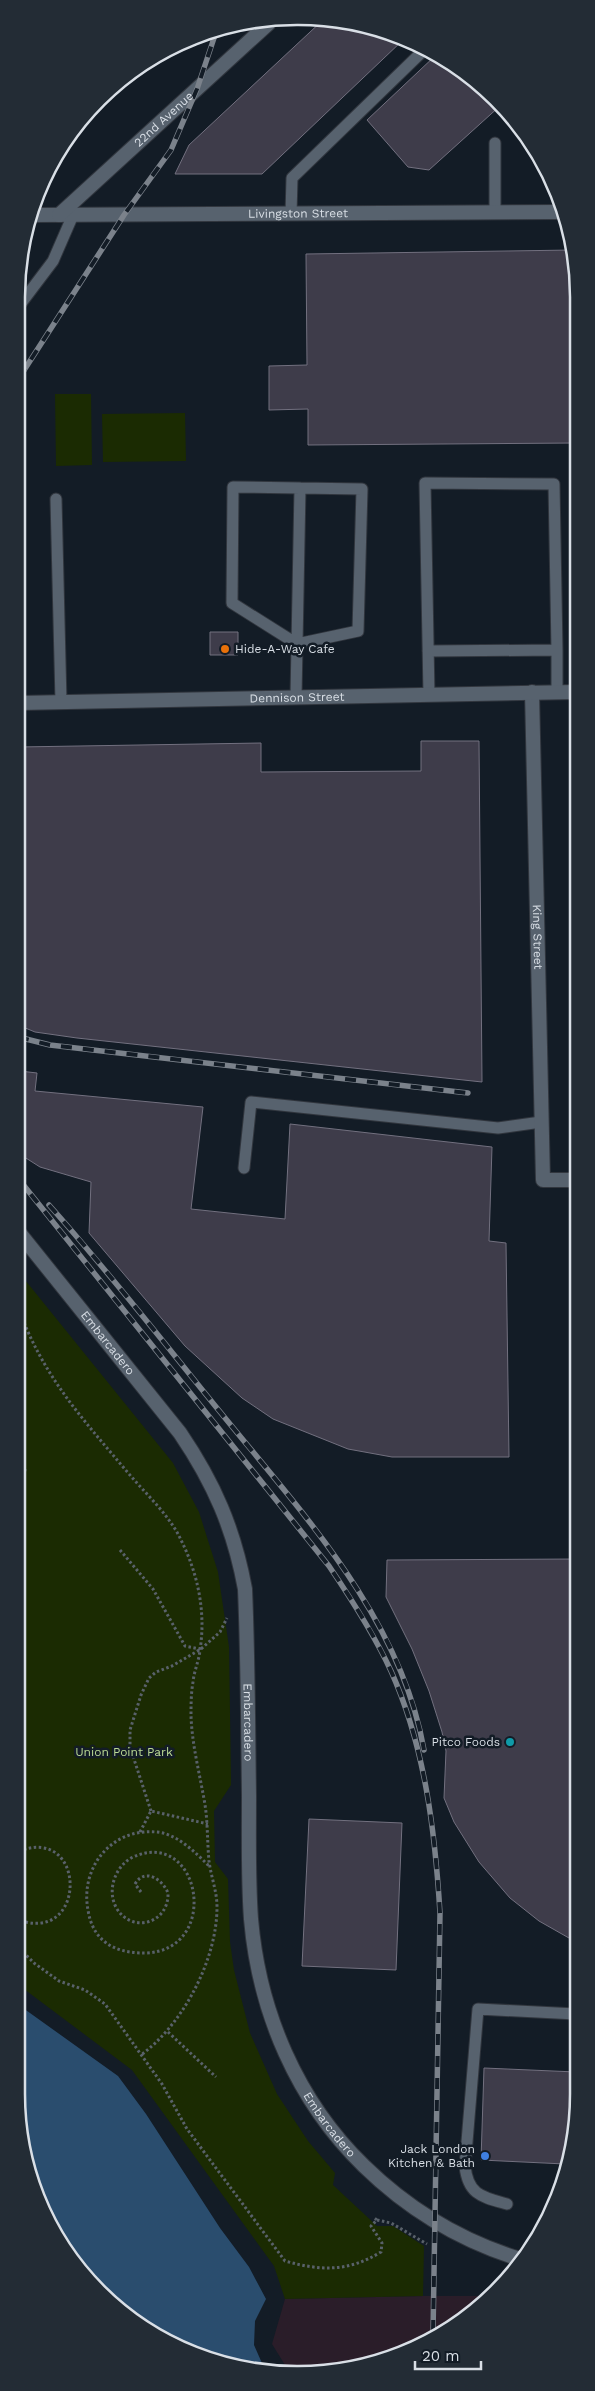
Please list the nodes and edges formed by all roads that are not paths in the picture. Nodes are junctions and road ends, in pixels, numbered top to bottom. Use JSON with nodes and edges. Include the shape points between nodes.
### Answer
{"nodes":[{"id":1,"x":265,"y":27,"type":"edge"},
{"id":2,"x":420,"y":54,"type":"edge"},
{"id":3,"x":495,"y":143,"type":"dead end"},
{"id":4,"x":495,"y":212,"type":"junction"},
{"id":5,"x":557,"y":212,"type":"edge"},
{"id":6,"x":291,"y":214,"type":"junction"},
{"id":7,"x":38,"y":215,"type":"edge"},
{"id":8,"x":66,"y":215,"type":"junction"},
{"id":9,"x":25,"y":298,"type":"edge"},
{"id":10,"x":300,"y":488,"type":"junction"},
{"id":11,"x":56,"y":499,"type":"dead end"},
{"id":12,"x":297,"y":644,"type":"junction"},
{"id":13,"x":557,"y":650,"type":"junction"},
{"id":14,"x":428,"y":651,"type":"junction"},
{"id":15,"x":532,"y":692,"type":"junction"},
{"id":16,"x":557,"y":692,"type":"junction"},
{"id":17,"x":570,"y":692,"type":"edge"},
{"id":18,"x":429,"y":694,"type":"junction"},
{"id":19,"x":296,"y":697,"type":"junction"},
{"id":20,"x":61,"y":702,"type":"junction"},
{"id":21,"x":25,"y":703,"type":"edge"},
{"id":22,"x":542,"y":1122,"type":"junction"},
{"id":23,"x":244,"y":1168,"type":"dead end"},
{"id":24,"x":570,"y":1180,"type":"edge"},
{"id":25,"x":25,"y":1240,"type":"edge"},
{"id":26,"x":570,"y":2014,"type":"edge"},
{"id":27,"x":507,"y":2204,"type":"dead end"},
{"id":28,"x":516,"y":2257,"type":"edge"}],
"edges":[{"from":1,"to":8,"type":"main road","name":"22nd Avenue"},
{"from":2,"to":6,"type":"lane","via":[[292,178]]},
{"from":3,"to":4,"type":"lane"},
{"from":4,"to":5,"type":"main road","name":"Livingston Street"},
{"from":4,"to":6,"type":"main road","name":"Livingston Street"},
{"from":6,"to":8,"type":"main road","name":"Livingston Street"},
{"from":7,"to":8,"type":"main road","name":"Livingston Street"},
{"from":8,"to":9,"type":"lane","via":[[53,261]]},
{"from":10,"to":12,"type":"lane"},
{"from":10,"to":12,"type":"lane","via":[[233,487],[232,603]]},
{"from":10,"to":12,"type":"lane","via":[[362,489],[358,631]]},
{"from":11,"to":20,"type":"lane"},
{"from":12,"to":19,"type":"lane"},
{"from":13,"to":14,"type":"lane"},
{"from":13,"to":14,"type":"lane","via":[[554,484],[426,483]]},
{"from":13,"to":16,"type":"lane"},
{"from":14,"to":18,"type":"lane"},
{"from":15,"to":16,"type":"main road","name":"Dennison Street"},
{"from":15,"to":18,"type":"main road","name":"Dennison Street"},
{"from":15,"to":22,"type":"main road","name":"King Street"},
{"from":16,"to":17,"type":"main road","name":"Dennison Street"},
{"from":18,"to":19,"type":"main road","name":"Dennison Street"},
{"from":19,"to":20,"type":"main road","name":"Dennison Street"},
{"from":20,"to":21,"type":"main road","name":"Dennison Street"},
{"from":22,"to":23,"type":"lane","via":[[498,1128],[251,1102]]},
{"from":22,"to":24,"type":"main road","name":"King Street","via":[[543,1180]]},
{"from":25,"to":28,"type":"main road","name":"Embarcadero","via":[[180,1433],[203,1466],[227,1517],[245,1589],[252,1920],[267,2005],[286,2055],[313,2105],[342,2142],[396,2196],[435,2222],[494,2251]]},
{"from":26,"to":27,"type":"lane","via":[[478,2009],[465,2166],[467,2182],[481,2197]]}]}
